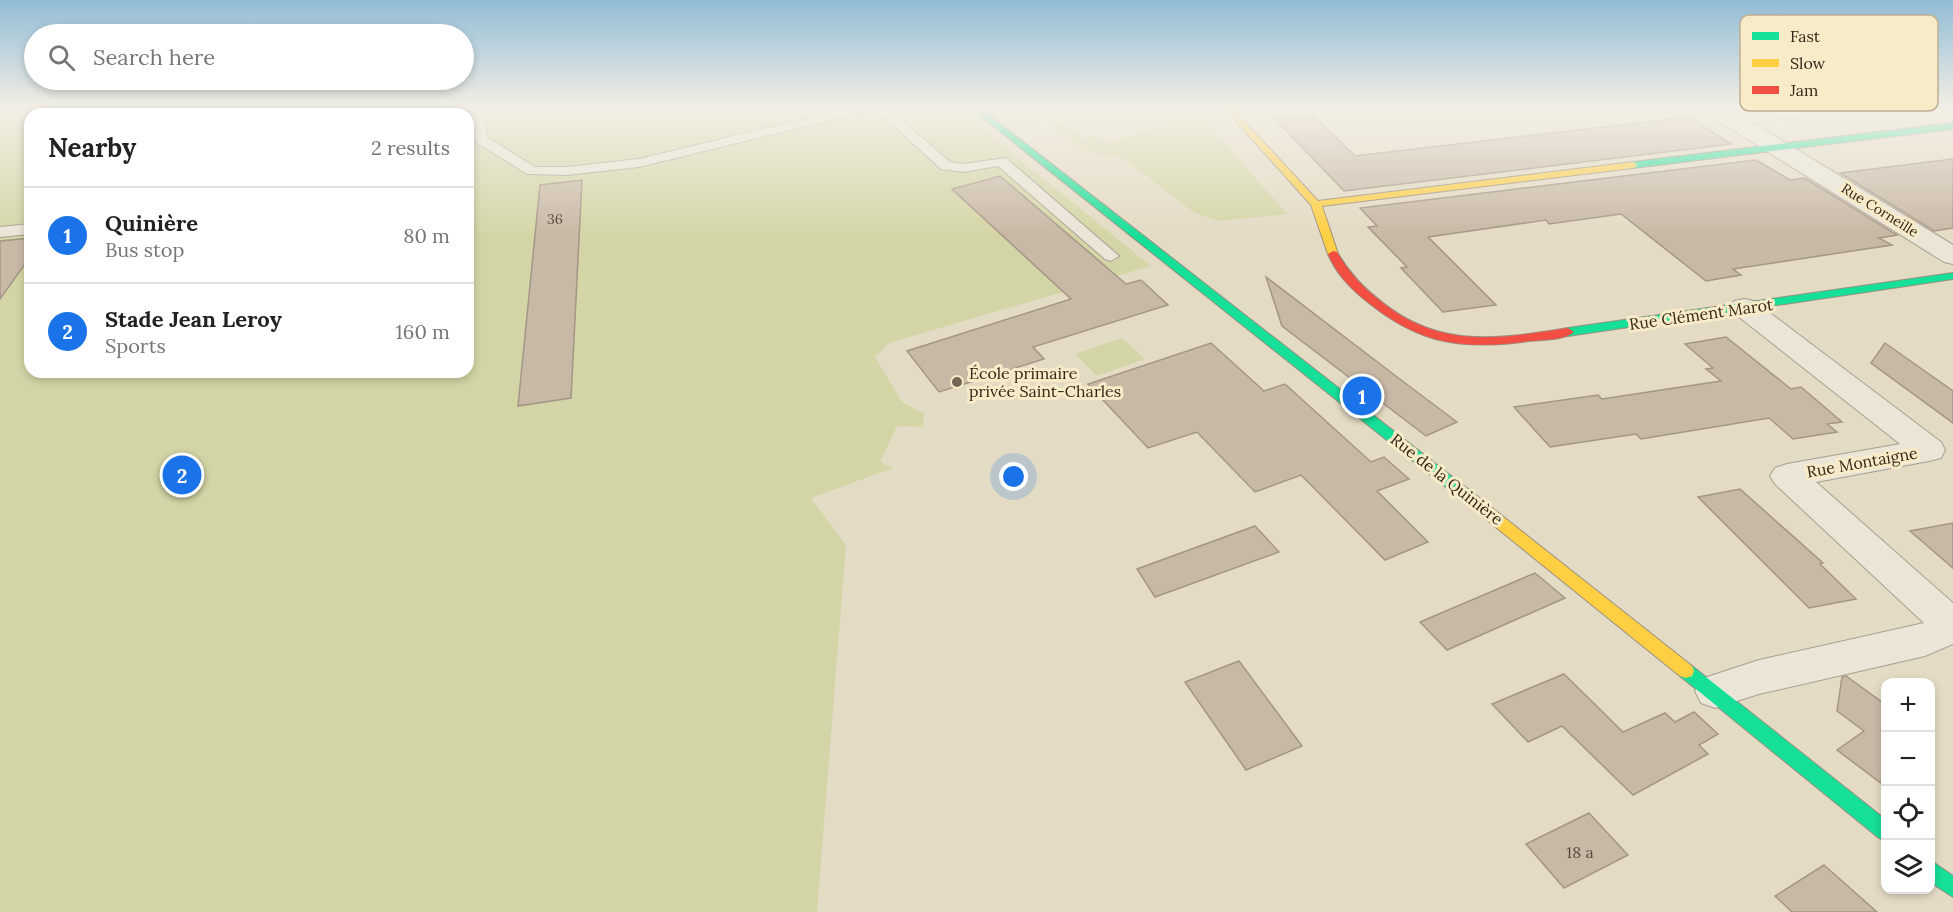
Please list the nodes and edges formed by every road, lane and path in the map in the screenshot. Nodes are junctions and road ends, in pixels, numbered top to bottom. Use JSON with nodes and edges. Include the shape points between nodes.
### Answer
{"nodes":[{"id":1,"x":498,"y":152,"type":"edge"},
{"id":2,"x":686,"y":152,"type":"edge"},
{"id":3,"x":930,"y":152,"type":"edge"},
{"id":4,"x":1030,"y":152,"type":"edge"},
{"id":5,"x":1268,"y":152,"type":"edge"},
{"id":6,"x":1741,"y":152,"type":"edge"},
{"id":7,"x":1785,"y":152,"type":"edge"},
{"id":8,"x":1316,"y":204,"type":"junction"},
{"id":9,"x":24,"y":230,"type":"edge"},
{"id":10,"x":0,"y":232,"type":"edge"},
{"id":11,"x":1111,"y":256,"type":"dead end"},
{"id":12,"x":1953,"y":256,"type":"edge"},
{"id":13,"x":1953,"y":276,"type":"edge"},
{"id":14,"x":1744,"y":307,"type":"junction"},
{"id":15,"x":1953,"y":626,"type":"edge"},
{"id":16,"x":1715,"y":692,"type":"junction"},
{"id":17,"x":1881,"y":828,"type":"edge"},
{"id":18,"x":1935,"y":873,"type":"edge"},
{"id":19,"x":1953,"y":888,"type":"edge"}],
"edges":[{"from":1,"to":2,"type":"lane","via":[[532,171],[567,171],[639,163]]},
{"from":3,"to":11,"type":"lane","via":[[946,166],[963,168],[1001,161]]},
{"from":4,"to":16,"type":"street","name":"Rue de la Quinière"},
{"from":5,"to":8,"type":"street"},
{"from":6,"to":8,"type":"street"},
{"from":7,"to":12,"type":"street","name":"Rue Corneille"},
{"from":8,"to":14,"type":"street","name":"Rue Clément Marot","via":[[1330,250],[1353,283],[1409,327],[1449,341],[1502,342]]},
{"from":9,"to":10,"type":"lane"},
{"from":13,"to":14,"type":"street","name":"Rue Clément Marot"},
{"from":14,"to":15,"type":"street","name":"Rue Montaigne","via":[[1929,450],[1787,476]]},
{"from":15,"to":16,"type":"street","via":[[1925,640],[1759,677]]},
{"from":16,"to":17,"type":"street","name":"Rue de la Quinière"},
{"from":18,"to":19,"type":"street"}]}
